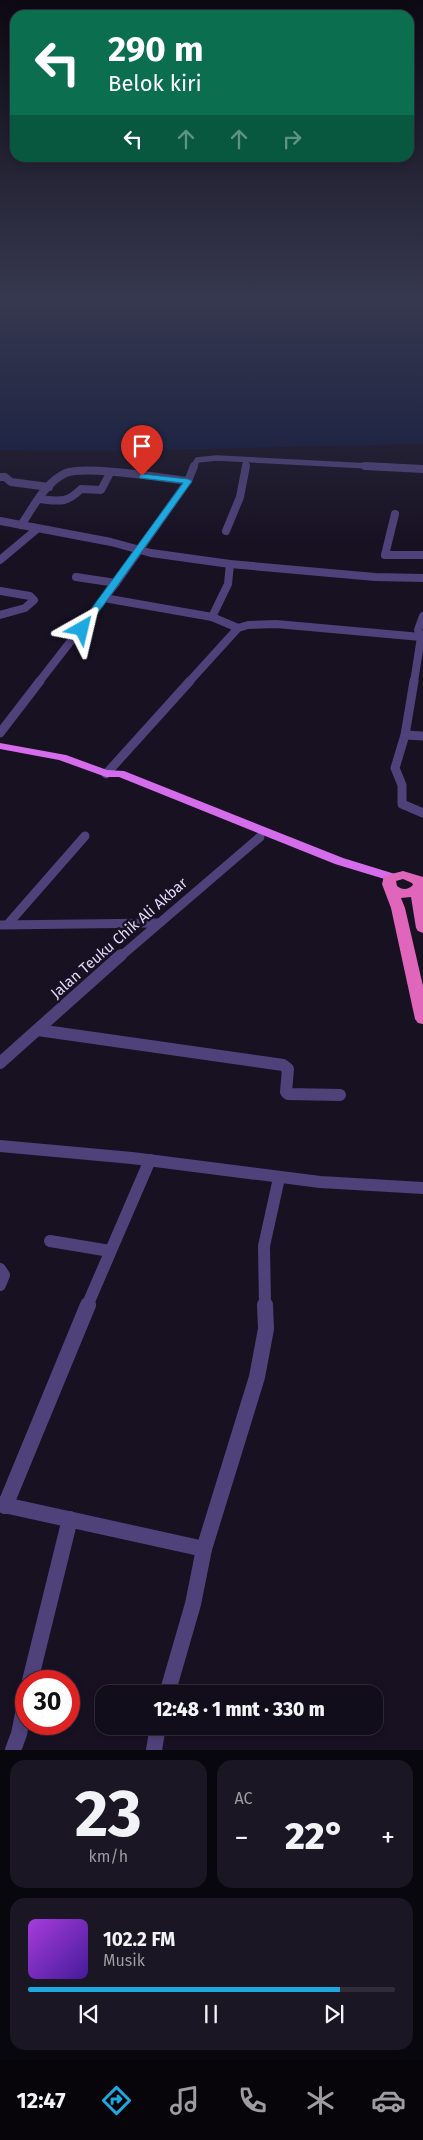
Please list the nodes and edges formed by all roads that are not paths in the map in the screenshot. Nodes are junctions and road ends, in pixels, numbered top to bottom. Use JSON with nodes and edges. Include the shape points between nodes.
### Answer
{"nodes":[{"id":1,"x":246,"y":460,"type":"junction"},
{"id":2,"x":423,"y":469,"type":"edge"},
{"id":3,"x":110,"y":473,"type":"junction"},
{"id":4,"x":0,"y":477,"type":"edge"},
{"id":5,"x":188,"y":481,"type":"junction"},
{"id":6,"x":49,"y":487,"type":"junction"},
{"id":7,"x":39,"y":499,"type":"junction"},
{"id":8,"x":395,"y":514,"type":"dead end"},
{"id":9,"x":0,"y":521,"type":"edge"},
{"id":10,"x":21,"y":525,"type":"junction"},
{"id":11,"x":37,"y":529,"type":"junction"},
{"id":12,"x":226,"y":531,"type":"dead end"},
{"id":13,"x":138,"y":550,"type":"junction"},
{"id":14,"x":423,"y":556,"type":"edge"},
{"id":15,"x":0,"y":560,"type":"edge"},
{"id":16,"x":230,"y":564,"type":"junction"},
{"id":17,"x":76,"y":577,"type":"dead end"},
{"id":18,"x":423,"y":578,"type":"edge"},
{"id":19,"x":116,"y":583,"type":"junction"},
{"id":20,"x":0,"y":591,"type":"edge"},
{"id":21,"x":104,"y":598,"type":"junction"},
{"id":22,"x":0,"y":615,"type":"edge"},
{"id":23,"x":423,"y":616,"type":"edge"},
{"id":24,"x":212,"y":617,"type":"junction"},
{"id":25,"x":238,"y":628,"type":"junction"},
{"id":26,"x":421,"y":632,"type":"edge"},
{"id":27,"x":0,"y":733,"type":"edge"},
{"id":28,"x":405,"y":735,"type":"junction"},
{"id":29,"x":423,"y":736,"type":"edge"},
{"id":30,"x":0,"y":746,"type":"edge"},
{"id":31,"x":0,"y":754,"type":"edge"},
{"id":32,"x":106,"y":774,"type":"junction"},
{"id":33,"x":423,"y":813,"type":"edge"},
{"id":34,"x":85,"y":836,"type":"dead end"},
{"id":35,"x":260,"y":837,"type":"junction"},
{"id":36,"x":423,"y":868,"type":"edge"},
{"id":37,"x":393,"y":881,"type":"junction"},
{"id":38,"x":420,"y":886,"type":"edge"},
{"id":39,"x":422,"y":922,"type":"edge"},
{"id":40,"x":158,"y":923,"type":"junction"},
{"id":41,"x":4,"y":924,"type":"edge"},
{"id":42,"x":423,"y":1019,"type":"edge"},
{"id":43,"x":38,"y":1030,"type":"junction"},
{"id":44,"x":0,"y":1063,"type":"edge"},
{"id":45,"x":340,"y":1095,"type":"dead end"},
{"id":46,"x":0,"y":1146,"type":"edge"},
{"id":47,"x":150,"y":1160,"type":"junction"},
{"id":48,"x":279,"y":1178,"type":"junction"},
{"id":49,"x":423,"y":1188,"type":"edge"},
{"id":50,"x":50,"y":1241,"type":"dead end"},
{"id":51,"x":110,"y":1251,"type":"junction"},
{"id":52,"x":0,"y":1269,"type":"edge"},
{"id":53,"x":0,"y":1285,"type":"edge"},
{"id":54,"x":2,"y":1505,"type":"edge"},
{"id":55,"x":70,"y":1519,"type":"junction"},
{"id":56,"x":204,"y":1549,"type":"junction"},
{"id":57,"x":33,"y":1670,"type":"edge"},
{"id":58,"x":170,"y":1685,"type":"edge"},
{"id":59,"x":19,"y":1735,"type":"edge"},
{"id":60,"x":156,"y":1735,"type":"edge"},
{"id":61,"x":13,"y":1750,"type":"edge"},
{"id":62,"x":154,"y":1750,"type":"edge"}],
"edges":[{"from":1,"to":2,"type":"street"},
{"from":1,"to":5,"type":"street","via":[[200,459],[194,464]]},
{"from":1,"to":12,"type":"street","via":[[238,507]]},
{"from":3,"to":5,"type":"street"},
{"from":3,"to":6,"type":"street","via":[[70,472]]},
{"from":3,"to":7,"type":"street","via":[[101,490],[81,489],[66,501]]},
{"from":4,"to":6,"type":"street","via":[[11,482]]},
{"from":5,"to":13,"type":"street"},
{"from":6,"to":7,"type":"street"},
{"from":7,"to":10,"type":"street"},
{"from":8,"to":14,"type":"street","via":[[385,555]]},
{"from":9,"to":10,"type":"street"},
{"from":10,"to":11,"type":"street"},
{"from":11,"to":13,"type":"street"},
{"from":11,"to":15,"type":"street"},
{"from":13,"to":16,"type":"street"},
{"from":13,"to":19,"type":"street"},
{"from":16,"to":18,"type":"street"},
{"from":16,"to":24,"type":"street","via":[[232,570],[228,586]]},
{"from":17,"to":19,"type":"street"},
{"from":19,"to":21,"type":"street"},
{"from":20,"to":22,"type":"street","via":[[30,596],[34,600],[25,608]]},
{"from":21,"to":24,"type":"street"},
{"from":21,"to":27,"type":"street"},
{"from":23,"to":26,"type":"street"},
{"from":24,"to":25,"type":"street"},
{"from":25,"to":26,"type":"street","via":[[276,624]]},
{"from":25,"to":32,"type":"street"},
{"from":26,"to":28,"type":"street"},
{"from":28,"to":29,"type":"street"},
{"from":28,"to":33,"type":"street","via":[[395,768],[402,785],[402,804]]},
{"from":30,"to":32,"type":"main road","via":[[62,757]]},
{"from":31,"to":35,"type":"main road","via":[[48,762],[118,780]]},
{"from":32,"to":37,"type":"main road","via":[[120,773],[134,778]]},
{"from":34,"to":41,"type":"street"},
{"from":35,"to":37,"type":"main road"},
{"from":35,"to":40,"type":"street","name":"Jalan Teuku Chik Ali Akbar"},
{"from":36,"to":37,"type":"highway"},
{"from":37,"to":38,"type":"highway","via":[[414,877]]},
{"from":37,"to":42,"type":"highway"},
{"from":38,"to":39,"type":"highway"},
{"from":40,"to":41,"type":"street"},
{"from":40,"to":43,"type":"street","name":"Jalan Teuku Chik Ali Akbar"},
{"from":43,"to":44,"type":"street","name":"Jalan Teuku Chik Ali Akbar"},
{"from":43,"to":45,"type":"street","via":[[283,1065],[288,1070],[288,1094]]},
{"from":46,"to":47,"type":"street"},
{"from":47,"to":48,"type":"street"},
{"from":47,"to":51,"type":"street"},
{"from":48,"to":49,"type":"street","via":[[370,1188]]},
{"from":48,"to":56,"type":"street","via":[[264,1246],[266,1329],[257,1377]]},
{"from":50,"to":51,"type":"street"},
{"from":51,"to":54,"type":"street"},
{"from":52,"to":53,"type":"street","via":[[4,1275]]},
{"from":54,"to":55,"type":"street"},
{"from":55,"to":56,"type":"street"},
{"from":55,"to":57,"type":"street"},
{"from":56,"to":58,"type":"street","via":[[193,1604]]},
{"from":59,"to":61,"type":"street"},
{"from":60,"to":62,"type":"street"}]}
